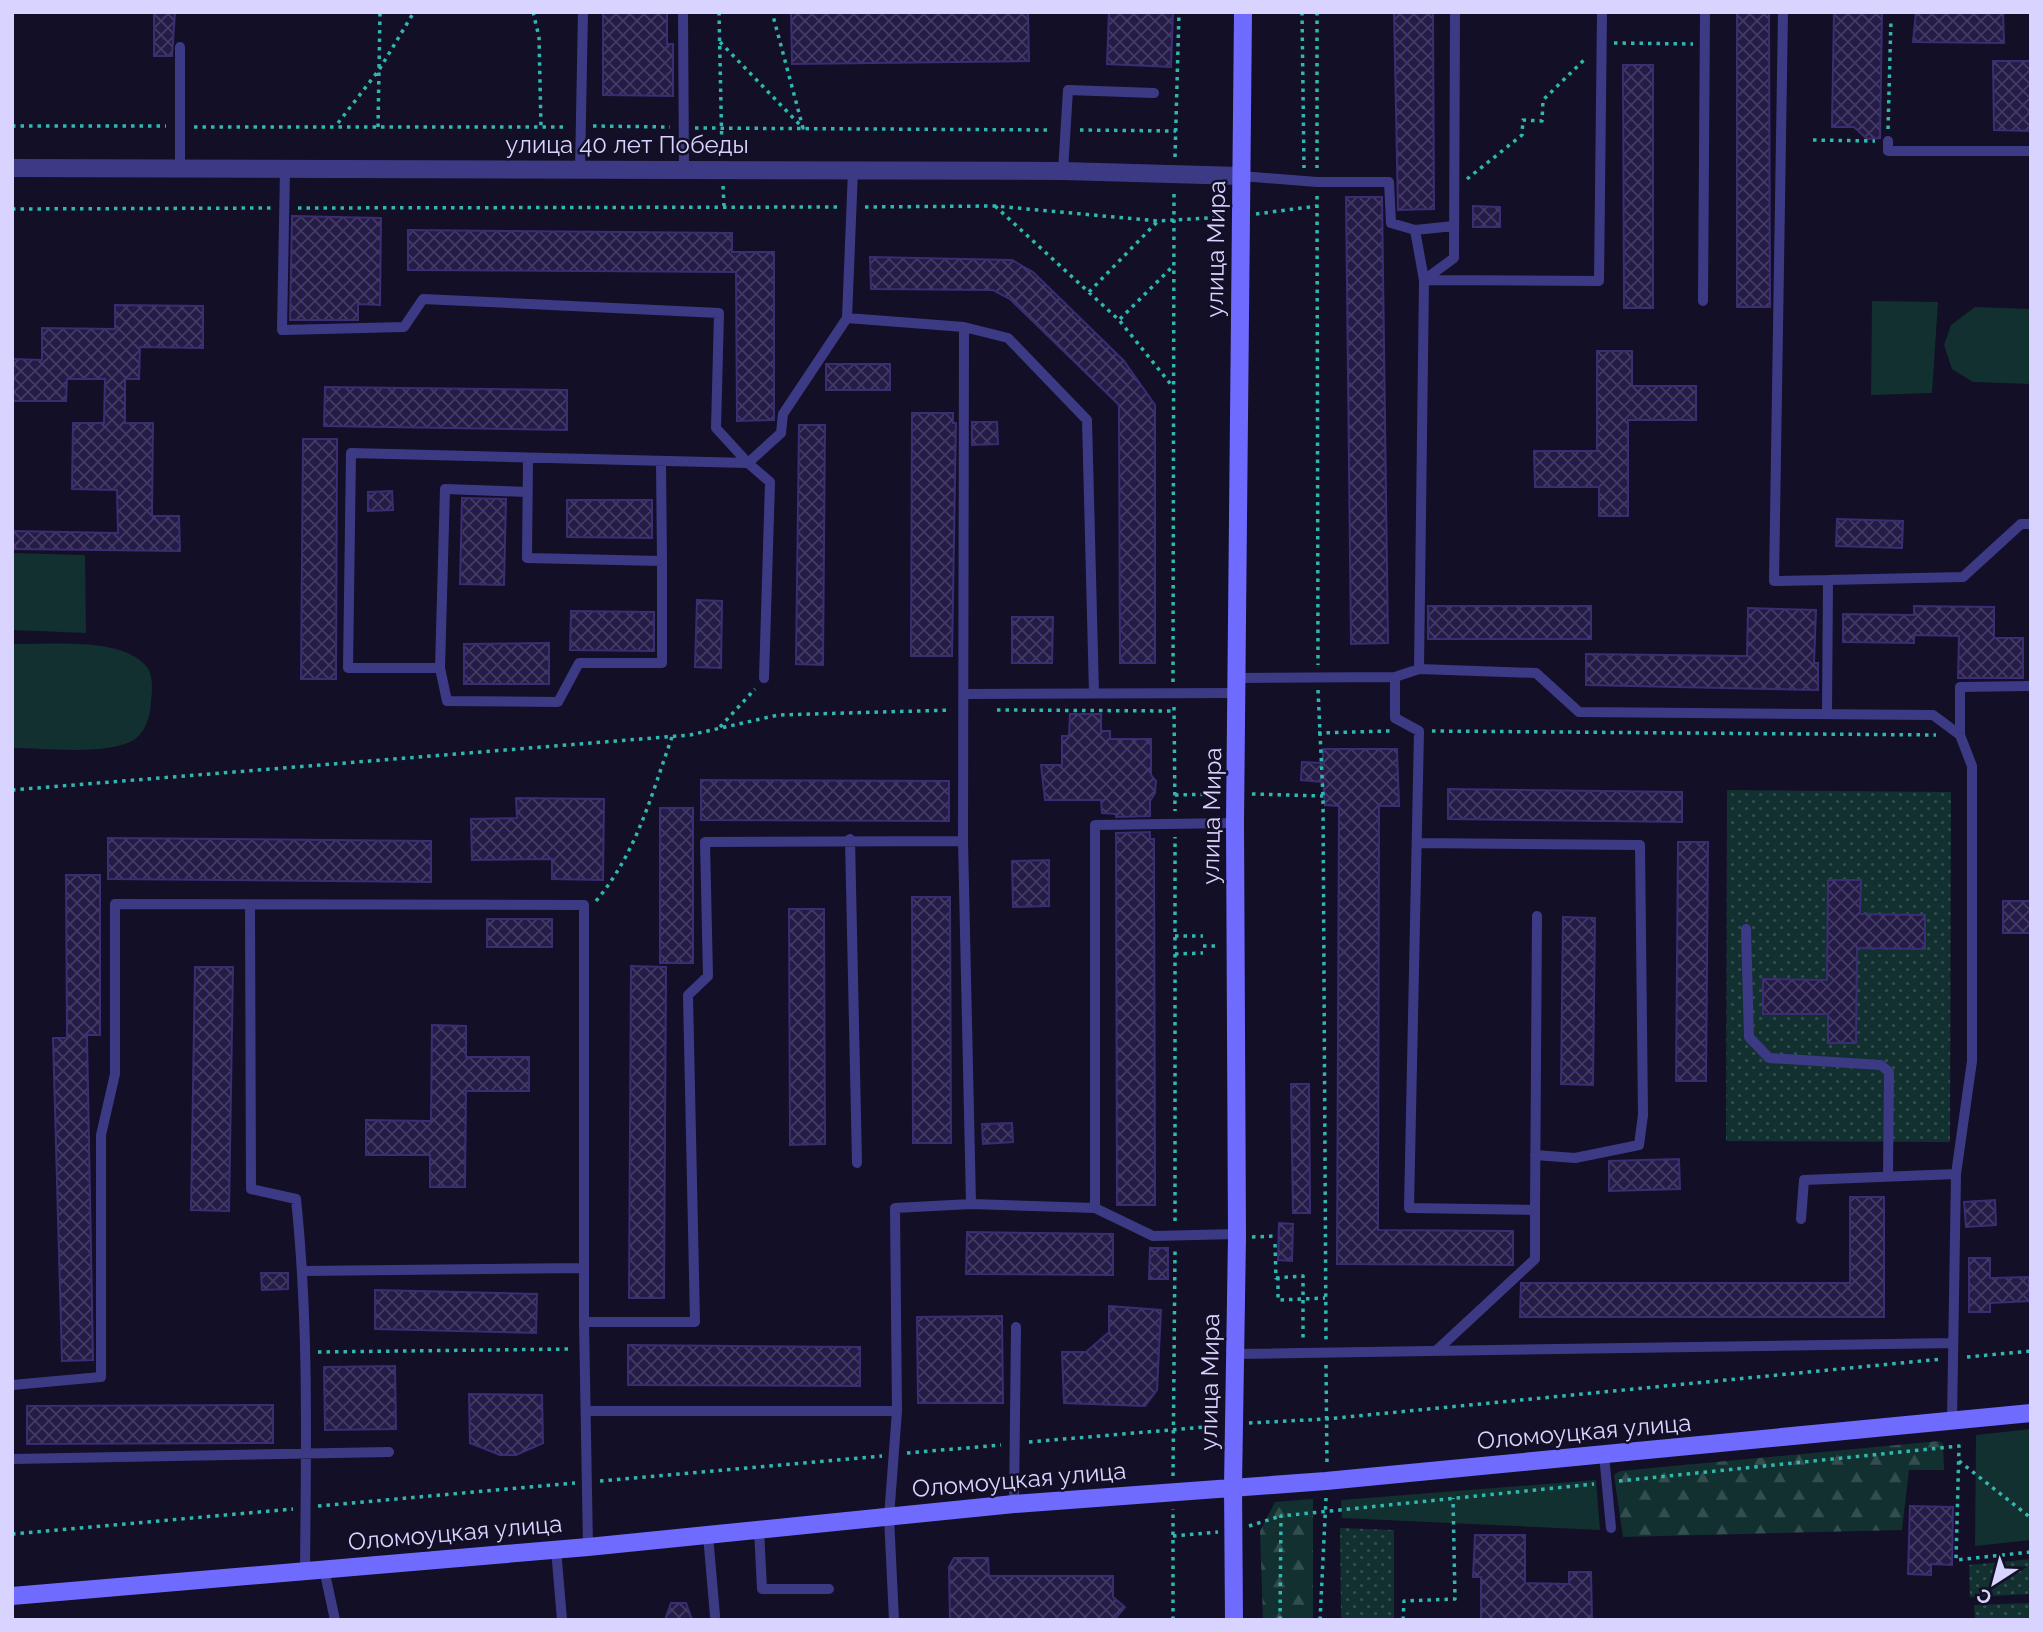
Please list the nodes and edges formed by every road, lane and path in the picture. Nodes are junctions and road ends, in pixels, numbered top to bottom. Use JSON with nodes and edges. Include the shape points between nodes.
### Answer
{"nodes":[{"id":1,"x":380,"y":12,"type":"edge"},
{"id":2,"x":414,"y":12,"type":"edge"},
{"id":3,"x":533,"y":12,"type":"edge"},
{"id":4,"x":583,"y":12,"type":"edge"},
{"id":5,"x":683,"y":12,"type":"edge"},
{"id":6,"x":719,"y":12,"type":"edge"},
{"id":7,"x":772,"y":12,"type":"edge"},
{"id":8,"x":1179,"y":12,"type":"edge"},
{"id":9,"x":1243,"y":12,"type":"edge"},
{"id":10,"x":1302,"y":12,"type":"edge"},
{"id":11,"x":1317,"y":12,"type":"edge"},
{"id":12,"x":1455,"y":12,"type":"edge"},
{"id":13,"x":1602,"y":12,"type":"edge"},
{"id":14,"x":1705,"y":12,"type":"edge"},
{"id":15,"x":1783,"y":12,"type":"edge"},
{"id":16,"x":1891,"y":19,"type":"dead end"},
{"id":17,"x":720,"y":41,"type":"junction"},
{"id":18,"x":180,"y":47,"type":"dead end"},
{"id":19,"x":379,"y":70,"type":"junction"},
{"id":20,"x":1154,"y":93,"type":"dead end"},
{"id":21,"x":338,"y":123,"type":"dead end"},
{"id":22,"x":378,"y":127,"type":"dead end"},
{"id":23,"x":541,"y":127,"type":"dead end"},
{"id":24,"x":722,"y":128,"type":"dead end"},
{"id":25,"x":1522,"y":135,"type":"dead end"},
{"id":26,"x":1813,"y":140,"type":"dead end"},
{"id":27,"x":1888,"y":141,"type":"junction"},
{"id":28,"x":2031,"y":151,"type":"edge"},
{"id":29,"x":12,"y":168,"type":"edge"},
{"id":30,"x":180,"y":169,"type":"junction"},
{"id":31,"x":285,"y":169,"type":"junction"},
{"id":32,"x":580,"y":169,"type":"junction"},
{"id":33,"x":684,"y":170,"type":"junction"},
{"id":34,"x":853,"y":170,"type":"junction"},
{"id":35,"x":1063,"y":171,"type":"junction"},
{"id":36,"x":1174,"y":174,"type":"junction"},
{"id":37,"x":1241,"y":176,"type":"junction"},
{"id":38,"x":1304,"y":181,"type":"junction"},
{"id":39,"x":1317,"y":182,"type":"junction"},
{"id":40,"x":1454,"y":189,"type":"junction"},
{"id":41,"x":850,"y":206,"type":"junction"},
{"id":42,"x":995,"y":206,"type":"junction"},
{"id":43,"x":285,"y":208,"type":"junction"},
{"id":44,"x":12,"y":209,"type":"edge"},
{"id":45,"x":1175,"y":219,"type":"junction"},
{"id":46,"x":1158,"y":221,"type":"junction"},
{"id":47,"x":1454,"y":226,"type":"junction"},
{"id":48,"x":1415,"y":230,"type":"junction"},
{"id":49,"x":1173,"y":267,"type":"junction"},
{"id":50,"x":1424,"y":280,"type":"junction"},
{"id":51,"x":1088,"y":292,"type":"junction"},
{"id":52,"x":1703,"y":301,"type":"dead end"},
{"id":53,"x":847,"y":318,"type":"junction"},
{"id":54,"x":1119,"y":320,"type":"junction"},
{"id":55,"x":964,"y":327,"type":"junction"},
{"id":56,"x":1174,"y":389,"type":"junction"},
{"id":57,"x":528,"y":459,"type":"junction"},
{"id":58,"x":661,"y":463,"type":"junction"},
{"id":59,"x":748,"y":463,"type":"junction"},
{"id":60,"x":527,"y":492,"type":"junction"},
{"id":61,"x":2031,"y":524,"type":"edge"},
{"id":62,"x":662,"y":561,"type":"junction"},
{"id":63,"x":1828,"y":580,"type":"junction"},
{"id":64,"x":440,"y":667,"type":"junction"},
{"id":65,"x":1419,"y":669,"type":"junction"},
{"id":66,"x":1318,"y":677,"type":"junction"},
{"id":67,"x":1395,"y":677,"type":"junction"},
{"id":68,"x":764,"y":678,"type":"joint"},
{"id":69,"x":1238,"y":685,"type":"junction"},
{"id":70,"x":2031,"y":686,"type":"edge"},
{"id":71,"x":1173,"y":692,"type":"junction"},
{"id":72,"x":1094,"y":693,"type":"junction"},
{"id":73,"x":964,"y":694,"type":"junction"},
{"id":74,"x":964,"y":710,"type":"junction"},
{"id":75,"x":1174,"y":711,"type":"junction"},
{"id":76,"x":1827,"y":712,"type":"junction"},
{"id":77,"x":719,"y":729,"type":"junction"},
{"id":78,"x":1419,"y":731,"type":"junction"},
{"id":79,"x":1318,"y":733,"type":"junction"},
{"id":80,"x":1960,"y":735,"type":"junction"},
{"id":81,"x":672,"y":737,"type":"junction"},
{"id":82,"x":12,"y":790,"type":"edge"},
{"id":83,"x":1236,"y":823,"type":"junction"},
{"id":84,"x":1175,"y":825,"type":"junction"},
{"id":85,"x":850,"y":839,"type":"junction"},
{"id":86,"x":962,"y":841,"type":"junction"},
{"id":87,"x":1417,"y":843,"type":"junction"},
{"id":88,"x":250,"y":905,"type":"junction"},
{"id":89,"x":584,"y":916,"type":"junction"},
{"id":90,"x":1537,"y":916,"type":"dead end"},
{"id":91,"x":1746,"y":929,"type":"dead end"},
{"id":92,"x":1175,"y":936,"type":"junction"},
{"id":93,"x":1203,"y":936,"type":"dead end"},
{"id":94,"x":1203,"y":953,"type":"dead end"},
{"id":95,"x":1175,"y":954,"type":"junction"},
{"id":96,"x":1535,"y":1155,"type":"junction"},
{"id":97,"x":857,"y":1163,"type":"dead end"},
{"id":98,"x":1956,"y":1174,"type":"junction"},
{"id":99,"x":1888,"y":1177,"type":"junction"},
{"id":100,"x":971,"y":1204,"type":"junction"},
{"id":101,"x":1095,"y":1208,"type":"junction"},
{"id":102,"x":1535,"y":1210,"type":"junction"},
{"id":103,"x":1801,"y":1219,"type":"dead end"},
{"id":104,"x":1237,"y":1234,"type":"junction"},
{"id":105,"x":1175,"y":1236,"type":"junction"},
{"id":106,"x":1275,"y":1244,"type":"dead end"},
{"id":107,"x":584,"y":1268,"type":"junction"},
{"id":108,"x":303,"y":1271,"type":"junction"},
{"id":109,"x":1278,"y":1278,"type":"junction"},
{"id":110,"x":1325,"y":1298,"type":"junction"},
{"id":111,"x":1303,"y":1300,"type":"junction"},
{"id":112,"x":584,"y":1322,"type":"junction"},
{"id":113,"x":1016,"y":1327,"type":"dead end"},
{"id":114,"x":1951,"y":1343,"type":"junction"},
{"id":115,"x":586,"y":1349,"type":"junction"},
{"id":116,"x":1437,"y":1350,"type":"junction"},
{"id":117,"x":1326,"y":1351,"type":"junction"},
{"id":118,"x":2031,"y":1351,"type":"edge"},
{"id":119,"x":1303,"y":1352,"type":"junction"},
{"id":120,"x":306,"y":1353,"type":"junction"},
{"id":121,"x":1236,"y":1354,"type":"junction"},
{"id":122,"x":1953,"y":1358,"type":"junction"},
{"id":123,"x":12,"y":1385,"type":"edge"},
{"id":124,"x":898,"y":1411,"type":"junction"},
{"id":125,"x":587,"y":1412,"type":"junction"},
{"id":126,"x":2031,"y":1413,"type":"edge"},
{"id":127,"x":1326,"y":1419,"type":"junction"},
{"id":128,"x":1952,"y":1421,"type":"junction"},
{"id":129,"x":1234,"y":1424,"type":"junction"},
{"id":130,"x":1175,"y":1429,"type":"junction"},
{"id":131,"x":1014,"y":1444,"type":"junction"},
{"id":132,"x":390,"y":1452,"type":"dead end"},
{"id":133,"x":306,"y":1454,"type":"junction"},
{"id":134,"x":894,"y":1455,"type":"junction"},
{"id":135,"x":1604,"y":1455,"type":"junction"},
{"id":136,"x":12,"y":1459,"type":"edge"},
{"id":137,"x":1959,"y":1461,"type":"junction"},
{"id":138,"x":1326,"y":1481,"type":"junction"},
{"id":139,"x":587,"y":1482,"type":"junction"},
{"id":140,"x":1607,"y":1482,"type":"junction"},
{"id":141,"x":1233,"y":1486,"type":"junction"},
{"id":142,"x":1172,"y":1491,"type":"junction"},
{"id":143,"x":1453,"y":1498,"type":"junction"},
{"id":144,"x":1014,"y":1504,"type":"junction"},
{"id":145,"x":306,"y":1508,"type":"junction"},
{"id":146,"x":1325,"y":1514,"type":"junction"},
{"id":147,"x":889,"y":1517,"type":"junction"},
{"id":148,"x":2031,"y":1518,"type":"edge"},
{"id":149,"x":1611,"y":1528,"type":"dead end"},
{"id":150,"x":759,"y":1530,"type":"junction"},
{"id":151,"x":12,"y":1534,"type":"edge"},
{"id":152,"x":708,"y":1535,"type":"junction"},
{"id":153,"x":588,"y":1547,"type":"junction"},
{"id":154,"x":556,"y":1549,"type":"junction"},
{"id":155,"x":2031,"y":1552,"type":"edge"},
{"id":156,"x":324,"y":1569,"type":"junction"},
{"id":157,"x":305,"y":1571,"type":"junction"},
{"id":158,"x":829,"y":1589,"type":"dead end"},
{"id":159,"x":12,"y":1596,"type":"edge"},
{"id":160,"x":715,"y":1616,"type":"dead end"},
{"id":161,"x":335,"y":1620,"type":"edge"},
{"id":162,"x":562,"y":1620,"type":"edge"},
{"id":163,"x":894,"y":1620,"type":"edge"},
{"id":164,"x":1172,"y":1620,"type":"edge"},
{"id":165,"x":1234,"y":1620,"type":"edge"},
{"id":166,"x":1280,"y":1620,"type":"edge"},
{"id":167,"x":1320,"y":1620,"type":"edge"},
{"id":168,"x":1403,"y":1620,"type":"edge"}],
"edges":[{"from":1,"to":19,"type":"path"},
{"from":2,"to":19,"type":"path"},
{"from":3,"to":23,"type":"path","via":[[539,37]]},
{"from":4,"to":32,"type":"lane"},
{"from":5,"to":33,"type":"lane"},
{"from":6,"to":17,"type":"path"},
{"from":7,"to":17,"type":"path","via":[[803,128]]},
{"from":8,"to":36,"type":"path"},
{"from":9,"to":37,"type":"street","name":"улица Мира"},
{"from":10,"to":38,"type":"path"},
{"from":11,"to":39,"type":"path"},
{"from":12,"to":40,"type":"lane"},
{"from":13,"to":50,"type":"lane","via":[[1599,281]]},
{"from":14,"to":52,"type":"lane"},
{"from":15,"to":63,"type":"lane","via":[[1774,581]]},
{"from":16,"to":27,"type":"path"},
{"from":17,"to":24,"type":"path"},
{"from":18,"to":30,"type":"lane"},
{"from":19,"to":21,"type":"path"},
{"from":19,"to":22,"type":"path"},
{"from":20,"to":35,"type":"lane","via":[[1068,90]]},
{"from":25,"to":40,"type":"path"},
{"from":26,"to":27,"type":"path"},
{"from":27,"to":28,"type":"lane","via":[[1888,151]]},
{"from":29,"to":30,"type":"street","name":"улица 40 лет Победы"},
{"from":30,"to":31,"type":"street","name":"улица 40 лет Победы"},
{"from":31,"to":32,"type":"street","name":"улица 40 лет Победы"},
{"from":31,"to":43,"type":"lane"},
{"from":32,"to":33,"type":"street","name":"улица 40 лет Победы"},
{"from":33,"to":34,"type":"street","name":"улица 40 лет Победы"},
{"from":34,"to":35,"type":"street","name":"улица 40 лет Победы"},
{"from":34,"to":41,"type":"lane"},
{"from":35,"to":36,"type":"street","name":"улица 40 лет Победы"},
{"from":36,"to":37,"type":"street","name":"улица 40 лет Победы"},
{"from":36,"to":45,"type":"path"},
{"from":37,"to":38,"type":"lane"},
{"from":37,"to":69,"type":"street","name":"улица Мира"},
{"from":38,"to":39,"type":"lane"},
{"from":39,"to":48,"type":"lane","via":[[1389,182],[1391,223]]},
{"from":39,"to":66,"type":"path"},
{"from":40,"to":47,"type":"lane"},
{"from":41,"to":42,"type":"path"},
{"from":41,"to":43,"type":"path"},
{"from":41,"to":53,"type":"lane"},
{"from":42,"to":46,"type":"path"},
{"from":42,"to":51,"type":"path"},
{"from":43,"to":44,"type":"path"},
{"from":43,"to":59,"type":"lane","via":[[282,330],[404,327],[423,299],[719,313],[716,428]]},
{"from":45,"to":46,"type":"path"},
{"from":45,"to":49,"type":"path"},
{"from":46,"to":51,"type":"path"},
{"from":47,"to":48,"type":"lane"},
{"from":47,"to":50,"type":"lane","via":[[1454,258]]},
{"from":48,"to":50,"type":"lane"},
{"from":49,"to":54,"type":"path"},
{"from":49,"to":56,"type":"path"},
{"from":50,"to":65,"type":"lane"},
{"from":51,"to":54,"type":"path"},
{"from":53,"to":55,"type":"lane"},
{"from":53,"to":59,"type":"lane","via":[[783,414],[781,433]]},
{"from":54,"to":56,"type":"path"},
{"from":55,"to":72,"type":"lane","via":[[1008,338],[1087,420]]},
{"from":55,"to":73,"type":"lane"},
{"from":56,"to":71,"type":"path"},
{"from":57,"to":58,"type":"lane"},
{"from":57,"to":60,"type":"lane"},
{"from":57,"to":64,"type":"lane","via":[[351,453],[348,668]]},
{"from":58,"to":59,"type":"lane"},
{"from":58,"to":62,"type":"lane"},
{"from":59,"to":68,"type":"lane","via":[[770,482]]},
{"from":60,"to":62,"type":"lane","via":[[527,558]]},
{"from":60,"to":64,"type":"lane","via":[[445,489]]},
{"from":61,"to":63,"type":"lane","via":[[2021,524],[1963,577]]},
{"from":62,"to":64,"type":"lane","via":[[662,663],[579,663],[558,702],[447,701]]},
{"from":63,"to":76,"type":"lane"},
{"from":65,"to":67,"type":"lane"},
{"from":65,"to":76,"type":"lane","via":[[1536,673],[1579,712]]},
{"from":66,"to":67,"type":"lane"},
{"from":66,"to":69,"type":"lane"},
{"from":66,"to":79,"type":"path"},
{"from":67,"to":78,"type":"lane","via":[[1395,718]]},
{"from":68,"to":77,"type":"path"},
{"from":69,"to":71,"type":"lane"},
{"from":69,"to":83,"type":"street","name":"улица Мира"},
{"from":70,"to":80,"type":"lane","via":[[1960,687]]},
{"from":71,"to":72,"type":"lane"},
{"from":71,"to":75,"type":"path"},
{"from":72,"to":73,"type":"lane"},
{"from":73,"to":74,"type":"lane"},
{"from":74,"to":75,"type":"path"},
{"from":74,"to":77,"type":"path","via":[[778,715]]},
{"from":74,"to":86,"type":"lane"},
{"from":75,"to":84,"type":"path"},
{"from":76,"to":80,"type":"lane","via":[[1933,715]]},
{"from":77,"to":81,"type":"path"},
{"from":78,"to":79,"type":"path"},
{"from":78,"to":80,"type":"path"},
{"from":78,"to":87,"type":"lane"},
{"from":79,"to":110,"type":"path","via":[[1323,796]]},
{"from":80,"to":98,"type":"lane","via":[[1972,766],[1972,1061]]},
{"from":81,"to":82,"type":"path"},
{"from":81,"to":89,"type":"path","via":[[620,873]]},
{"from":83,"to":84,"type":"lane"},
{"from":83,"to":104,"type":"street","name":"улица Мира"},
{"from":84,"to":92,"type":"path"},
{"from":84,"to":101,"type":"lane","via":[[1095,825]]},
{"from":85,"to":86,"type":"lane"},
{"from":85,"to":97,"type":"lane"},
{"from":85,"to":112,"type":"lane","via":[[705,842],[708,976],[688,995],[695,1322]]},
{"from":86,"to":100,"type":"lane"},
{"from":87,"to":96,"type":"lane","via":[[1640,845],[1643,1115],[1639,1145],[1575,1158]]},
{"from":87,"to":102,"type":"lane","via":[[1409,1208]]},
{"from":88,"to":89,"type":"lane","via":[[584,905]]},
{"from":88,"to":108,"type":"lane","via":[[251,1189],[296,1199]]},
{"from":88,"to":123,"type":"lane","via":[[115,904],[116,1074],[101,1135],[101,1377]]},
{"from":89,"to":107,"type":"lane"},
{"from":90,"to":96,"type":"lane"},
{"from":91,"to":99,"type":"lane","via":[[1749,1037],[1769,1058],[1881,1065],[1889,1072]]},
{"from":92,"to":93,"type":"path"},
{"from":92,"to":95,"type":"path"},
{"from":94,"to":95,"type":"path"},
{"from":95,"to":105,"type":"path"},
{"from":96,"to":102,"type":"lane"},
{"from":98,"to":99,"type":"lane"},
{"from":98,"to":114,"type":"lane"},
{"from":99,"to":103,"type":"lane","via":[[1804,1180]]},
{"from":100,"to":101,"type":"lane"},
{"from":100,"to":124,"type":"lane","via":[[895,1208]]},
{"from":101,"to":105,"type":"lane","via":[[1153,1236]]},
{"from":102,"to":116,"type":"lane","via":[[1535,1259]]},
{"from":104,"to":105,"type":"lane"},
{"from":104,"to":121,"type":"street","name":"улица Мира"},
{"from":105,"to":130,"type":"path"},
{"from":106,"to":109,"type":"path"},
{"from":107,"to":108,"type":"lane"},
{"from":107,"to":112,"type":"lane"},
{"from":108,"to":120,"type":"lane"},
{"from":109,"to":111,"type":"path","via":[[1278,1300]]},
{"from":109,"to":111,"type":"path","via":[[1303,1276]]},
{"from":110,"to":111,"type":"path"},
{"from":110,"to":117,"type":"path"},
{"from":111,"to":119,"type":"path"},
{"from":112,"to":115,"type":"lane"},
{"from":113,"to":131,"type":"lane"},
{"from":114,"to":116,"type":"lane"},
{"from":114,"to":122,"type":"lane"},
{"from":115,"to":120,"type":"path"},
{"from":115,"to":125,"type":"lane"},
{"from":116,"to":117,"type":"lane"},
{"from":117,"to":119,"type":"lane"},
{"from":117,"to":127,"type":"path"},
{"from":118,"to":122,"type":"path"},
{"from":119,"to":121,"type":"lane"},
{"from":120,"to":133,"type":"lane"},
{"from":121,"to":129,"type":"street","name":"улица Мира"},
{"from":122,"to":127,"type":"path"},
{"from":122,"to":128,"type":"lane"},
{"from":124,"to":125,"type":"lane"},
{"from":124,"to":134,"type":"lane"},
{"from":125,"to":139,"type":"lane"},
{"from":126,"to":128,"type":"street","name":"Оломоуцкая улица"},
{"from":127,"to":129,"type":"path"},
{"from":127,"to":138,"type":"path"},
{"from":128,"to":135,"type":"street","name":"Оломоуцкая улица"},
{"from":129,"to":130,"type":"path"},
{"from":129,"to":141,"type":"street","name":"улица Мира"},
{"from":130,"to":131,"type":"path"},
{"from":130,"to":142,"type":"path"},
{"from":131,"to":134,"type":"path"},
{"from":131,"to":144,"type":"lane"},
{"from":132,"to":133,"type":"lane"},
{"from":133,"to":136,"type":"lane"},
{"from":133,"to":145,"type":"lane"},
{"from":134,"to":139,"type":"path"},
{"from":134,"to":147,"type":"lane"},
{"from":135,"to":138,"type":"street","name":"Оломоуцкая улица"},
{"from":135,"to":140,"type":"lane"},
{"from":137,"to":140,"type":"path","via":[[1959,1446]]},
{"from":137,"to":148,"type":"path"},
{"from":137,"to":155,"type":"path","via":[[1956,1560]]},
{"from":138,"to":141,"type":"street","name":"Оломоуцкая улица"},
{"from":138,"to":146,"type":"path"},
{"from":139,"to":145,"type":"path"},
{"from":139,"to":153,"type":"lane"},
{"from":140,"to":143,"type":"path"},
{"from":140,"to":149,"type":"lane"},
{"from":141,"to":142,"type":"street","name":"Оломоуцкая улица"},
{"from":141,"to":165,"type":"street","name":"улица Мира"},
{"from":142,"to":144,"type":"street","name":"Оломоуцкая улица"},
{"from":142,"to":164,"type":"path"},
{"from":143,"to":146,"type":"path"},
{"from":143,"to":168,"type":"path","via":[[1455,1599],[1404,1601]]},
{"from":144,"to":147,"type":"street","name":"Оломоуцкая улица"},
{"from":145,"to":151,"type":"path"},
{"from":145,"to":157,"type":"lane"},
{"from":146,"to":166,"type":"path","via":[[1281,1516]]},
{"from":146,"to":167,"type":"path"},
{"from":147,"to":150,"type":"street","name":"Оломоуцкая улица"},
{"from":147,"to":163,"type":"lane"},
{"from":150,"to":152,"type":"street","name":"Оломоуцкая улица"},
{"from":150,"to":158,"type":"lane","via":[[762,1589]]},
{"from":152,"to":153,"type":"street","name":"Оломоуцкая улица"},
{"from":152,"to":160,"type":"lane"},
{"from":153,"to":154,"type":"street","name":"Оломоуцкая улица"},
{"from":154,"to":156,"type":"street","name":"Оломоуцкая улица"},
{"from":154,"to":162,"type":"lane"},
{"from":156,"to":157,"type":"street","name":"Оломоуцкая улица"},
{"from":156,"to":161,"type":"lane"},
{"from":157,"to":159,"type":"street","name":"Оломоуцкая улица"}]}
